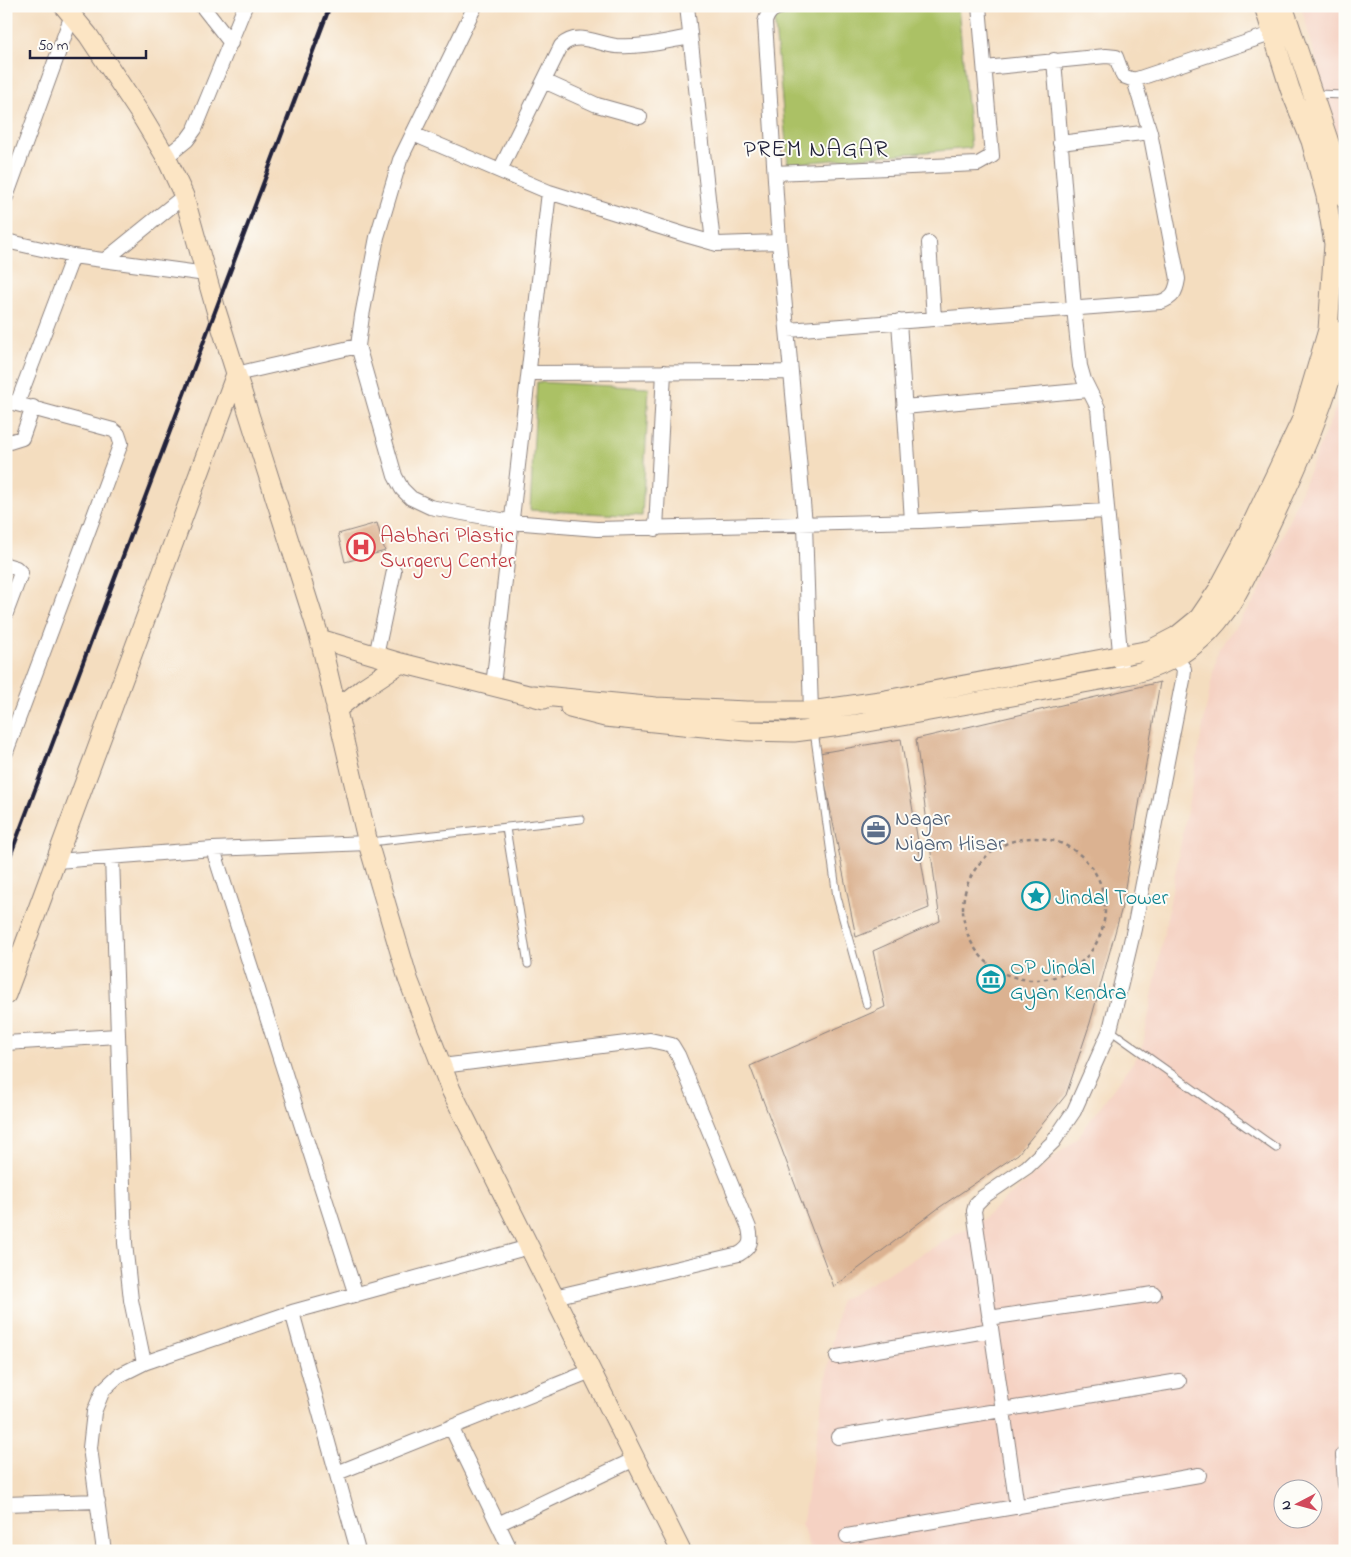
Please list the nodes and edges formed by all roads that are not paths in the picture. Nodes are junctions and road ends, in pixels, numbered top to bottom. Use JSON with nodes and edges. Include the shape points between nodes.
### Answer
{"nodes":[{"id":1,"x":202,"y":6,"type":"edge"},
{"id":2,"x":245,"y":6,"type":"edge"},
{"id":3,"x":475,"y":6,"type":"edge"},
{"id":4,"x":687,"y":6,"type":"edge"},
{"id":5,"x":783,"y":6,"type":"edge"},
{"id":6,"x":978,"y":6,"type":"edge"},
{"id":7,"x":1264,"y":6,"type":"edge"},
{"id":8,"x":1283,"y":6,"type":"edge"},
{"id":9,"x":68,"y":10,"type":"edge"},
{"id":10,"x":1290,"y":28,"type":"junction"},
{"id":11,"x":1272,"y":34,"type":"junction"},
{"id":12,"x":690,"y":37,"type":"junction"},
{"id":13,"x":231,"y":43,"type":"junction"},
{"id":14,"x":1054,"y":60,"type":"junction"},
{"id":15,"x":985,"y":68,"type":"junction"},
{"id":16,"x":1134,"y":80,"type":"junction"},
{"id":17,"x":544,"y":81,"type":"junction"},
{"id":18,"x":1312,"y":94,"type":"junction"},
{"id":19,"x":1345,"y":95,"type":"edge"},
{"id":20,"x":640,"y":118,"type":"dead end"},
{"id":21,"x":1150,"y":132,"type":"junction"},
{"id":22,"x":413,"y":134,"type":"junction"},
{"id":23,"x":1060,"y":143,"type":"junction"},
{"id":24,"x":166,"y":157,"type":"junction"},
{"id":25,"x":500,"y":170,"type":"junction"},
{"id":26,"x":775,"y":173,"type":"junction"},
{"id":27,"x":549,"y":192,"type":"junction"},
{"id":28,"x":6,"y":196,"type":"edge"},
{"id":29,"x":184,"y":196,"type":"junction"},
{"id":30,"x":1345,"y":199,"type":"edge"},
{"id":31,"x":6,"y":241,"type":"edge"},
{"id":32,"x":779,"y":242,"type":"junction"},
{"id":33,"x":713,"y":243,"type":"junction"},
{"id":34,"x":929,"y":243,"type":"dead end"},
{"id":35,"x":73,"y":256,"type":"junction"},
{"id":36,"x":105,"y":260,"type":"junction"},
{"id":37,"x":206,"y":274,"type":"junction"},
{"id":38,"x":1074,"y":308,"type":"junction"},
{"id":39,"x":934,"y":318,"type":"junction"},
{"id":40,"x":899,"y":321,"type":"junction"},
{"id":41,"x":1345,"y":329,"type":"edge"},
{"id":42,"x":788,"y":330,"type":"junction"},
{"id":43,"x":358,"y":346,"type":"junction"},
{"id":44,"x":664,"y":372,"type":"junction"},
{"id":45,"x":791,"y":372,"type":"junction"},
{"id":46,"x":529,"y":373,"type":"junction"},
{"id":47,"x":236,"y":374,"type":"junction"},
{"id":48,"x":1089,"y":390,"type":"junction"},
{"id":49,"x":12,"y":402,"type":"edge"},
{"id":50,"x":33,"y":407,"type":"junction"},
{"id":51,"x":904,"y":407,"type":"junction"},
{"id":52,"x":6,"y":443,"type":"edge"},
{"id":53,"x":1106,"y":510,"type":"junction"},
{"id":54,"x":912,"y":521,"type":"junction"},
{"id":55,"x":512,"y":522,"type":"junction"},
{"id":56,"x":805,"y":524,"type":"junction"},
{"id":57,"x":656,"y":529,"type":"junction"},
{"id":58,"x":6,"y":565,"type":"edge"},
{"id":59,"x":394,"y":571,"type":"dead end"},
{"id":60,"x":6,"y":613,"type":"edge"},
{"id":61,"x":320,"y":639,"type":"junction"},
{"id":62,"x":1170,"y":650,"type":"junction"},
{"id":63,"x":376,"y":656,"type":"junction"},
{"id":64,"x":1120,"y":656,"type":"junction"},
{"id":65,"x":401,"y":663,"type":"junction"},
{"id":66,"x":1122,"y":676,"type":"junction"},
{"id":67,"x":493,"y":686,"type":"junction"},
{"id":68,"x":533,"y":696,"type":"junction"},
{"id":69,"x":336,"y":710,"type":"junction"},
{"id":70,"x":811,"y":711,"type":"junction"},
{"id":71,"x":814,"y":730,"type":"junction"},
{"id":72,"x":7,"y":748,"type":"edge"},
{"id":73,"x":581,"y":819,"type":"dead end"},
{"id":74,"x":506,"y":828,"type":"junction"},
{"id":75,"x":368,"y":843,"type":"junction"},
{"id":76,"x":213,"y":849,"type":"junction"},
{"id":77,"x":112,"y":857,"type":"junction"},
{"id":78,"x":57,"y":861,"type":"junction"},
{"id":79,"x":528,"y":964,"type":"dead end"},
{"id":80,"x":6,"y":995,"type":"edge"},
{"id":81,"x":867,"y":1005,"type":"dead end"},
{"id":82,"x":1110,"y":1030,"type":"junction"},
{"id":83,"x":118,"y":1036,"type":"junction"},
{"id":84,"x":6,"y":1043,"type":"edge"},
{"id":85,"x":442,"y":1066,"type":"junction"},
{"id":86,"x":1276,"y":1148,"type":"dead end"},
{"id":87,"x":529,"y":1247,"type":"junction"},
{"id":88,"x":1154,"y":1294,"type":"dead end"},
{"id":89,"x":356,"y":1295,"type":"junction"},
{"id":90,"x":554,"y":1297,"type":"junction"},
{"id":91,"x":292,"y":1312,"type":"junction"},
{"id":92,"x":990,"y":1324,"type":"junction"},
{"id":93,"x":837,"y":1357,"type":"dead end"},
{"id":94,"x":144,"y":1363,"type":"junction"},
{"id":95,"x":591,"y":1371,"type":"junction"},
{"id":96,"x":1179,"y":1381,"type":"dead end"},
{"id":97,"x":1004,"y":1410,"type":"junction"},
{"id":98,"x":451,"y":1427,"type":"junction"},
{"id":99,"x":838,"y":1437,"type":"dead end"},
{"id":100,"x":1344,"y":1455,"type":"edge"},
{"id":101,"x":635,"y":1459,"type":"junction"},
{"id":102,"x":337,"y":1473,"type":"junction"},
{"id":103,"x":1199,"y":1475,"type":"dead end"},
{"id":104,"x":1345,"y":1484,"type":"edge"},
{"id":105,"x":98,"y":1501,"type":"junction"},
{"id":106,"x":6,"y":1504,"type":"edge"},
{"id":107,"x":1017,"y":1506,"type":"junction"},
{"id":108,"x":498,"y":1524,"type":"junction"},
{"id":109,"x":847,"y":1536,"type":"dead end"},
{"id":110,"x":104,"y":1551,"type":"edge"},
{"id":111,"x":358,"y":1551,"type":"edge"},
{"id":112,"x":511,"y":1551,"type":"edge"},
{"id":113,"x":681,"y":1551,"type":"edge"}],
"edges":[{"from":1,"to":13,"type":"street"},
{"from":2,"to":13,"type":"street"},
{"from":3,"to":22,"type":"street"},
{"from":4,"to":12,"type":"street"},
{"from":5,"to":26,"type":"street","via":[[767,14],[765,22]]},
{"from":6,"to":15,"type":"street"},
{"from":7,"to":11,"type":"street"},
{"from":8,"to":10,"type":"street"},
{"from":9,"to":24,"type":"street"},
{"from":9,"to":28,"type":"street"},
{"from":10,"to":11,"type":"street"},
{"from":10,"to":18,"type":"street"},
{"from":11,"to":16,"type":"street"},
{"from":11,"to":62,"type":"street","via":[[1311,140],[1326,196],[1334,244],[1328,330],[1301,420],[1241,548],[1199,618],[1177,636]]},
{"from":12,"to":17,"type":"street","via":[[634,46],[615,46],[579,38],[567,40]]},
{"from":12,"to":33,"type":"street"},
{"from":13,"to":24,"type":"street","via":[[195,129]]},
{"from":14,"to":15,"type":"street"},
{"from":14,"to":16,"type":"street","via":[[1112,56],[1119,62],[1123,76]]},
{"from":14,"to":23,"type":"street"},
{"from":15,"to":26,"type":"street","via":[[993,147],[992,156],[986,161],[978,164]]},
{"from":16,"to":21,"type":"street"},
{"from":17,"to":20,"type":"street","via":[[597,105]]},
{"from":17,"to":25,"type":"street"},
{"from":18,"to":19,"type":"lane"},
{"from":18,"to":30,"type":"street"},
{"from":21,"to":23,"type":"street"},
{"from":21,"to":38,"type":"street","via":[[1178,279],[1176,292],[1160,302]]},
{"from":22,"to":25,"type":"street"},
{"from":22,"to":43,"type":"street","via":[[400,160],[377,237]]},
{"from":23,"to":38,"type":"street"},
{"from":24,"to":29,"type":"street"},
{"from":25,"to":27,"type":"street"},
{"from":26,"to":32,"type":"street"},
{"from":27,"to":33,"type":"street"},
{"from":27,"to":46,"type":"street"},
{"from":29,"to":36,"type":"street"},
{"from":29,"to":37,"type":"street"},
{"from":31,"to":35,"type":"street"},
{"from":32,"to":33,"type":"street"},
{"from":32,"to":42,"type":"street"},
{"from":34,"to":39,"type":"street"},
{"from":35,"to":36,"type":"street"},
{"from":35,"to":49,"type":"street"},
{"from":36,"to":37,"type":"street"},
{"from":37,"to":47,"type":"street"},
{"from":38,"to":39,"type":"street"},
{"from":38,"to":48,"type":"street","via":[[1080,366]]},
{"from":39,"to":40,"type":"street"},
{"from":40,"to":42,"type":"street"},
{"from":40,"to":51,"type":"street"},
{"from":41,"to":62,"type":"street","via":[[1337,362],[1295,472],[1246,576],[1226,611],[1200,640]]},
{"from":42,"to":45,"type":"street"},
{"from":43,"to":47,"type":"street"},
{"from":43,"to":55,"type":"street","via":[[402,489],[411,498],[430,507]]},
{"from":44,"to":45,"type":"street"},
{"from":44,"to":46,"type":"street"},
{"from":44,"to":57,"type":"street"},
{"from":45,"to":56,"type":"street"},
{"from":46,"to":55,"type":"street"},
{"from":47,"to":61,"type":"street"},
{"from":47,"to":78,"type":"street"},
{"from":48,"to":51,"type":"street"},
{"from":48,"to":53,"type":"street","via":[[1098,408]]},
{"from":49,"to":50,"type":"street"},
{"from":50,"to":52,"type":"street","via":[[22,438]]},
{"from":50,"to":72,"type":"street","via":[[113,430],[121,443]]},
{"from":51,"to":54,"type":"street"},
{"from":53,"to":54,"type":"street"},
{"from":53,"to":64,"type":"street"},
{"from":54,"to":56,"type":"street"},
{"from":55,"to":57,"type":"street","via":[[597,529]]},
{"from":55,"to":67,"type":"street"},
{"from":56,"to":57,"type":"street"},
{"from":56,"to":70,"type":"street"},
{"from":58,"to":60,"type":"street","via":[[16,568],[21,574]]},
{"from":59,"to":63,"type":"street"},
{"from":61,"to":63,"type":"street"},
{"from":61,"to":69,"type":"street"},
{"from":62,"to":64,"type":"street"},
{"from":62,"to":66,"type":"street","via":[[1165,663]]},
{"from":62,"to":82,"type":"street","via":[[1184,669],[1183,680],[1134,929]]},
{"from":63,"to":65,"type":"street"},
{"from":64,"to":66,"type":"street"},
{"from":64,"to":70,"type":"street"},
{"from":65,"to":67,"type":"street"},
{"from":65,"to":69,"type":"street"},
{"from":66,"to":71,"type":"street"},
{"from":67,"to":68,"type":"street"},
{"from":68,"to":70,"type":"street","via":[[665,708]]},
{"from":68,"to":71,"type":"street","via":[[605,717],[747,731]]},
{"from":69,"to":75,"type":"street"},
{"from":70,"to":71,"type":"lane"},
{"from":71,"to":81,"type":"lane","via":[[837,897]]},
{"from":73,"to":74,"type":"lane"},
{"from":74,"to":75,"type":"lane"},
{"from":74,"to":79,"type":"lane"},
{"from":75,"to":76,"type":"street"},
{"from":75,"to":85,"type":"street","via":[[408,979]]},
{"from":76,"to":77,"type":"street"},
{"from":76,"to":89,"type":"street"},
{"from":77,"to":78,"type":"street"},
{"from":77,"to":83,"type":"street"},
{"from":78,"to":80,"type":"street"},
{"from":82,"to":86,"type":"lane"},
{"from":82,"to":92,"type":"street","via":[[1074,1111],[1053,1142],[1027,1167],[976,1204],[974,1221]]},
{"from":83,"to":84,"type":"street"},
{"from":83,"to":94,"type":"street","via":[[125,1243],[131,1300]]},
{"from":85,"to":87,"type":"street"},
{"from":85,"to":90,"type":"street","via":[[650,1040],[672,1045],[678,1055],[749,1228],[752,1239],[748,1248],[740,1254]]},
{"from":87,"to":89,"type":"street"},
{"from":87,"to":90,"type":"street"},
{"from":88,"to":92,"type":"street"},
{"from":89,"to":91,"type":"street"},
{"from":90,"to":95,"type":"street"},
{"from":91,"to":94,"type":"street"},
{"from":91,"to":102,"type":"street"},
{"from":92,"to":93,"type":"street"},
{"from":92,"to":97,"type":"street"},
{"from":94,"to":105,"type":"street","via":[[118,1376],[103,1390],[94,1412],[90,1448]]},
{"from":95,"to":98,"type":"street"},
{"from":95,"to":101,"type":"street"},
{"from":96,"to":97,"type":"street"},
{"from":97,"to":99,"type":"street"},
{"from":97,"to":107,"type":"street"},
{"from":98,"to":102,"type":"street"},
{"from":98,"to":108,"type":"street"},
{"from":100,"to":104,"type":"street"},
{"from":101,"to":108,"type":"street"},
{"from":101,"to":113,"type":"street"},
{"from":102,"to":111,"type":"street"},
{"from":103,"to":107,"type":"street"},
{"from":105,"to":106,"type":"street"},
{"from":105,"to":110,"type":"street"},
{"from":107,"to":109,"type":"street"},
{"from":108,"to":112,"type":"street"}]}
